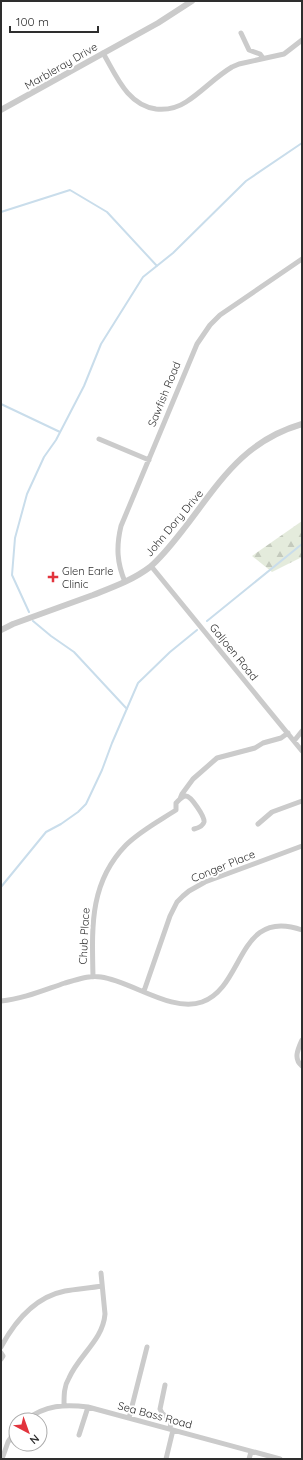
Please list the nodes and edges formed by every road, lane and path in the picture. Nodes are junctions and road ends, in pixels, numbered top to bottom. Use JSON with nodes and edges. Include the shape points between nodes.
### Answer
{"nodes":[{"id":1,"x":192,"y":1,"type":"edge"},
{"id":2,"x":241,"y":32,"type":"dead end"},
{"id":3,"x":302,"y":40,"type":"edge"},
{"id":4,"x":103,"y":53,"type":"junction"},
{"id":5,"x":263,"y":58,"type":"junction"},
{"id":6,"x":1,"y":110,"type":"edge"},
{"id":7,"x":302,"y":259,"type":"edge"},
{"id":8,"x":302,"y":424,"type":"edge"},
{"id":9,"x":98,"y":439,"type":"dead end"},
{"id":10,"x":149,"y":460,"type":"junction"},
{"id":11,"x":151,"y":566,"type":"junction"},
{"id":12,"x":125,"y":582,"type":"junction"},
{"id":13,"x":1,"y":630,"type":"edge"},
{"id":14,"x":302,"y":731,"type":"edge"},
{"id":15,"x":288,"y":733,"type":"junction"},
{"id":16,"x":294,"y":741,"type":"junction"},
{"id":17,"x":302,"y":751,"type":"edge"},
{"id":18,"x":180,"y":799,"type":"junction"},
{"id":19,"x":302,"y":801,"type":"edge"},
{"id":20,"x":258,"y":824,"type":"dead end"},
{"id":21,"x":194,"y":829,"type":"dead end"},
{"id":22,"x":302,"y":846,"type":"edge"},
{"id":23,"x":302,"y":930,"type":"edge"},
{"id":24,"x":93,"y":977,"type":"junction"},
{"id":25,"x":144,"y":991,"type":"junction"},
{"id":26,"x":1,"y":1001,"type":"edge"},
{"id":27,"x":302,"y":1040,"type":"edge"},
{"id":28,"x":302,"y":1066,"type":"edge"},
{"id":29,"x":101,"y":1272,"type":"dead end"},
{"id":30,"x":102,"y":1286,"type":"junction"},
{"id":31,"x":1,"y":1347,"type":"edge"},
{"id":32,"x":147,"y":1347,"type":"dead end"},
{"id":33,"x":1,"y":1353,"type":"edge"},
{"id":34,"x":1,"y":1359,"type":"edge"},
{"id":35,"x":165,"y":1385,"type":"dead end"},
{"id":36,"x":64,"y":1405,"type":"junction"},
{"id":37,"x":88,"y":1407,"type":"junction"},
{"id":38,"x":40,"y":1412,"type":"edge"},
{"id":39,"x":129,"y":1418,"type":"junction"},
{"id":40,"x":172,"y":1429,"type":"junction"},
{"id":41,"x":79,"y":1435,"type":"dead end"},
{"id":42,"x":8,"y":1442,"type":"edge"},
{"id":43,"x":251,"y":1452,"type":"junction"},
{"id":44,"x":2,"y":1459,"type":"edge"},
{"id":45,"x":166,"y":1459,"type":"edge"},
{"id":46,"x":249,"y":1459,"type":"edge"},
{"id":47,"x":280,"y":1459,"type":"edge"}],
"edges":[{"from":1,"to":4,"type":"street","name":"Marbleray Drive"},
{"from":2,"to":5,"type":"street","via":[[248,48]]},
{"from":3,"to":5,"type":"street","via":[[284,54]]},
{"from":4,"to":5,"type":"street","via":[[130,96],[142,105],[159,110],[184,104],[222,73],[235,66]]},
{"from":4,"to":6,"type":"street","name":"Marbleray Drive"},
{"from":7,"to":10,"type":"street","name":"Sawfish Road","via":[[229,308],[214,320],[203,334],[188,362]]},
{"from":8,"to":11,"type":"street","name":"John Dory Drive","via":[[265,440],[239,459],[174,542]]},
{"from":9,"to":10,"type":"street"},
{"from":10,"to":12,"type":"street","name":"Sawfish Road","via":[[121,526],[117,550],[118,564]]},
{"from":11,"to":12,"type":"street","name":"John Dory Drive"},
{"from":11,"to":15,"type":"street","name":"Galjoen Road"},
{"from":12,"to":13,"type":"street","name":"John Dory Drive"},
{"from":14,"to":16,"type":"street"},
{"from":15,"to":16,"type":"street","name":"Galjoen Road"},
{"from":15,"to":18,"type":"street","via":[[255,748],[217,758],[193,779]]},
{"from":16,"to":17,"type":"street","name":"Galjoen Road"},
{"from":18,"to":21,"type":"street","via":[[190,797],[204,819],[199,828]]},
{"from":18,"to":24,"type":"street","name":"Chub Place","via":[[176,803],[176,810],[126,845],[106,874],[93,916]]},
{"from":19,"to":20,"type":"street","via":[[274,811]]},
{"from":22,"to":25,"type":"street","name":"Conger Place","via":[[205,882],[183,896],[170,916]]},
{"from":23,"to":25,"type":"street","via":[[288,926],[263,931],[242,953],[222,988],[202,1002],[181,1004]]},
{"from":24,"to":25,"type":"street"},
{"from":24,"to":26,"type":"street"},
{"from":27,"to":28,"type":"street","via":[[296,1056]]},
{"from":29,"to":30,"type":"street"},
{"from":30,"to":31,"type":"street","via":[[65,1291],[36,1304],[14,1325]]},
{"from":30,"to":36,"type":"street","via":[[105,1320],[95,1341],[69,1377],[65,1387]]},
{"from":32,"to":39,"type":"street"},
{"from":33,"to":34,"type":"street"},
{"from":35,"to":40,"type":"street","via":[[160,1409],[162,1414],[171,1420]]},
{"from":36,"to":37,"type":"street","name":"Sea Bass Road"},
{"from":36,"to":38,"type":"street","name":"Sea Bass Road"},
{"from":37,"to":39,"type":"street","name":"Sea Bass Road"},
{"from":37,"to":41,"type":"street"},
{"from":39,"to":40,"type":"street","name":"Sea Bass Road"},
{"from":40,"to":43,"type":"street","name":"Sea Bass Road"},
{"from":40,"to":45,"type":"street"},
{"from":42,"to":44,"type":"street"},
{"from":43,"to":46,"type":"street"},
{"from":43,"to":47,"type":"street","name":"Sea Bass Road"}]}
